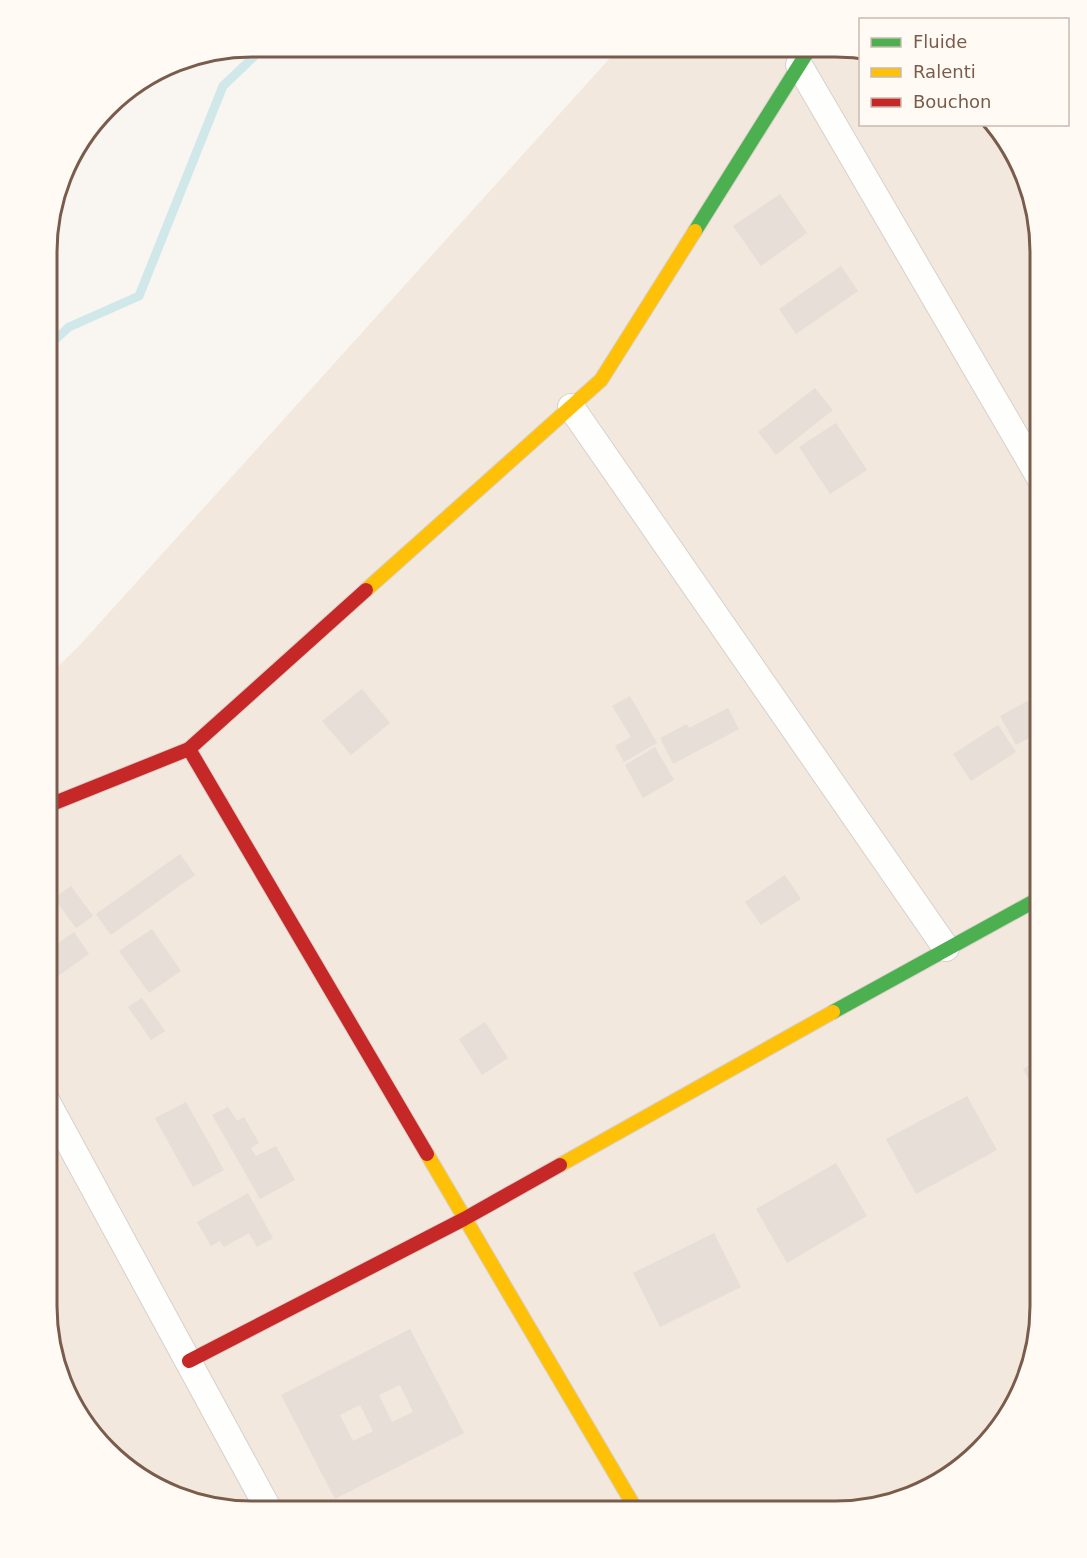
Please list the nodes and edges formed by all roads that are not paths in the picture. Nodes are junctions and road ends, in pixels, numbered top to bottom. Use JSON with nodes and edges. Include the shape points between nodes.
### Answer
{"nodes":[{"id":1,"x":804,"y":57,"type":"edge"},
{"id":2,"x":571,"y":407,"type":"junction"},
{"id":3,"x":1030,"y":460,"type":"edge"},
{"id":4,"x":189,"y":749,"type":"junction"},
{"id":5,"x":57,"y":802,"type":"edge"},
{"id":6,"x":1030,"y":903,"type":"edge"},
{"id":7,"x":946,"y":948,"type":"junction"},
{"id":8,"x":57,"y":1120,"type":"edge"},
{"id":9,"x":464,"y":1219,"type":"junction"},
{"id":10,"x":189,"y":1361,"type":"junction"},
{"id":11,"x":264,"y":1501,"type":"edge"},
{"id":12,"x":631,"y":1501,"type":"edge"}],
"edges":[{"from":1,"to":2,"type":"street","via":[[601,380]]},
{"from":1,"to":3,"type":"street"},
{"from":2,"to":4,"type":"street"},
{"from":2,"to":7,"type":"street"},
{"from":4,"to":5,"type":"street"},
{"from":4,"to":9,"type":"street"},
{"from":6,"to":7,"type":"street"},
{"from":7,"to":9,"type":"street"},
{"from":8,"to":10,"type":"street"},
{"from":9,"to":10,"type":"street"},
{"from":9,"to":12,"type":"street"},
{"from":10,"to":11,"type":"street"}]}
